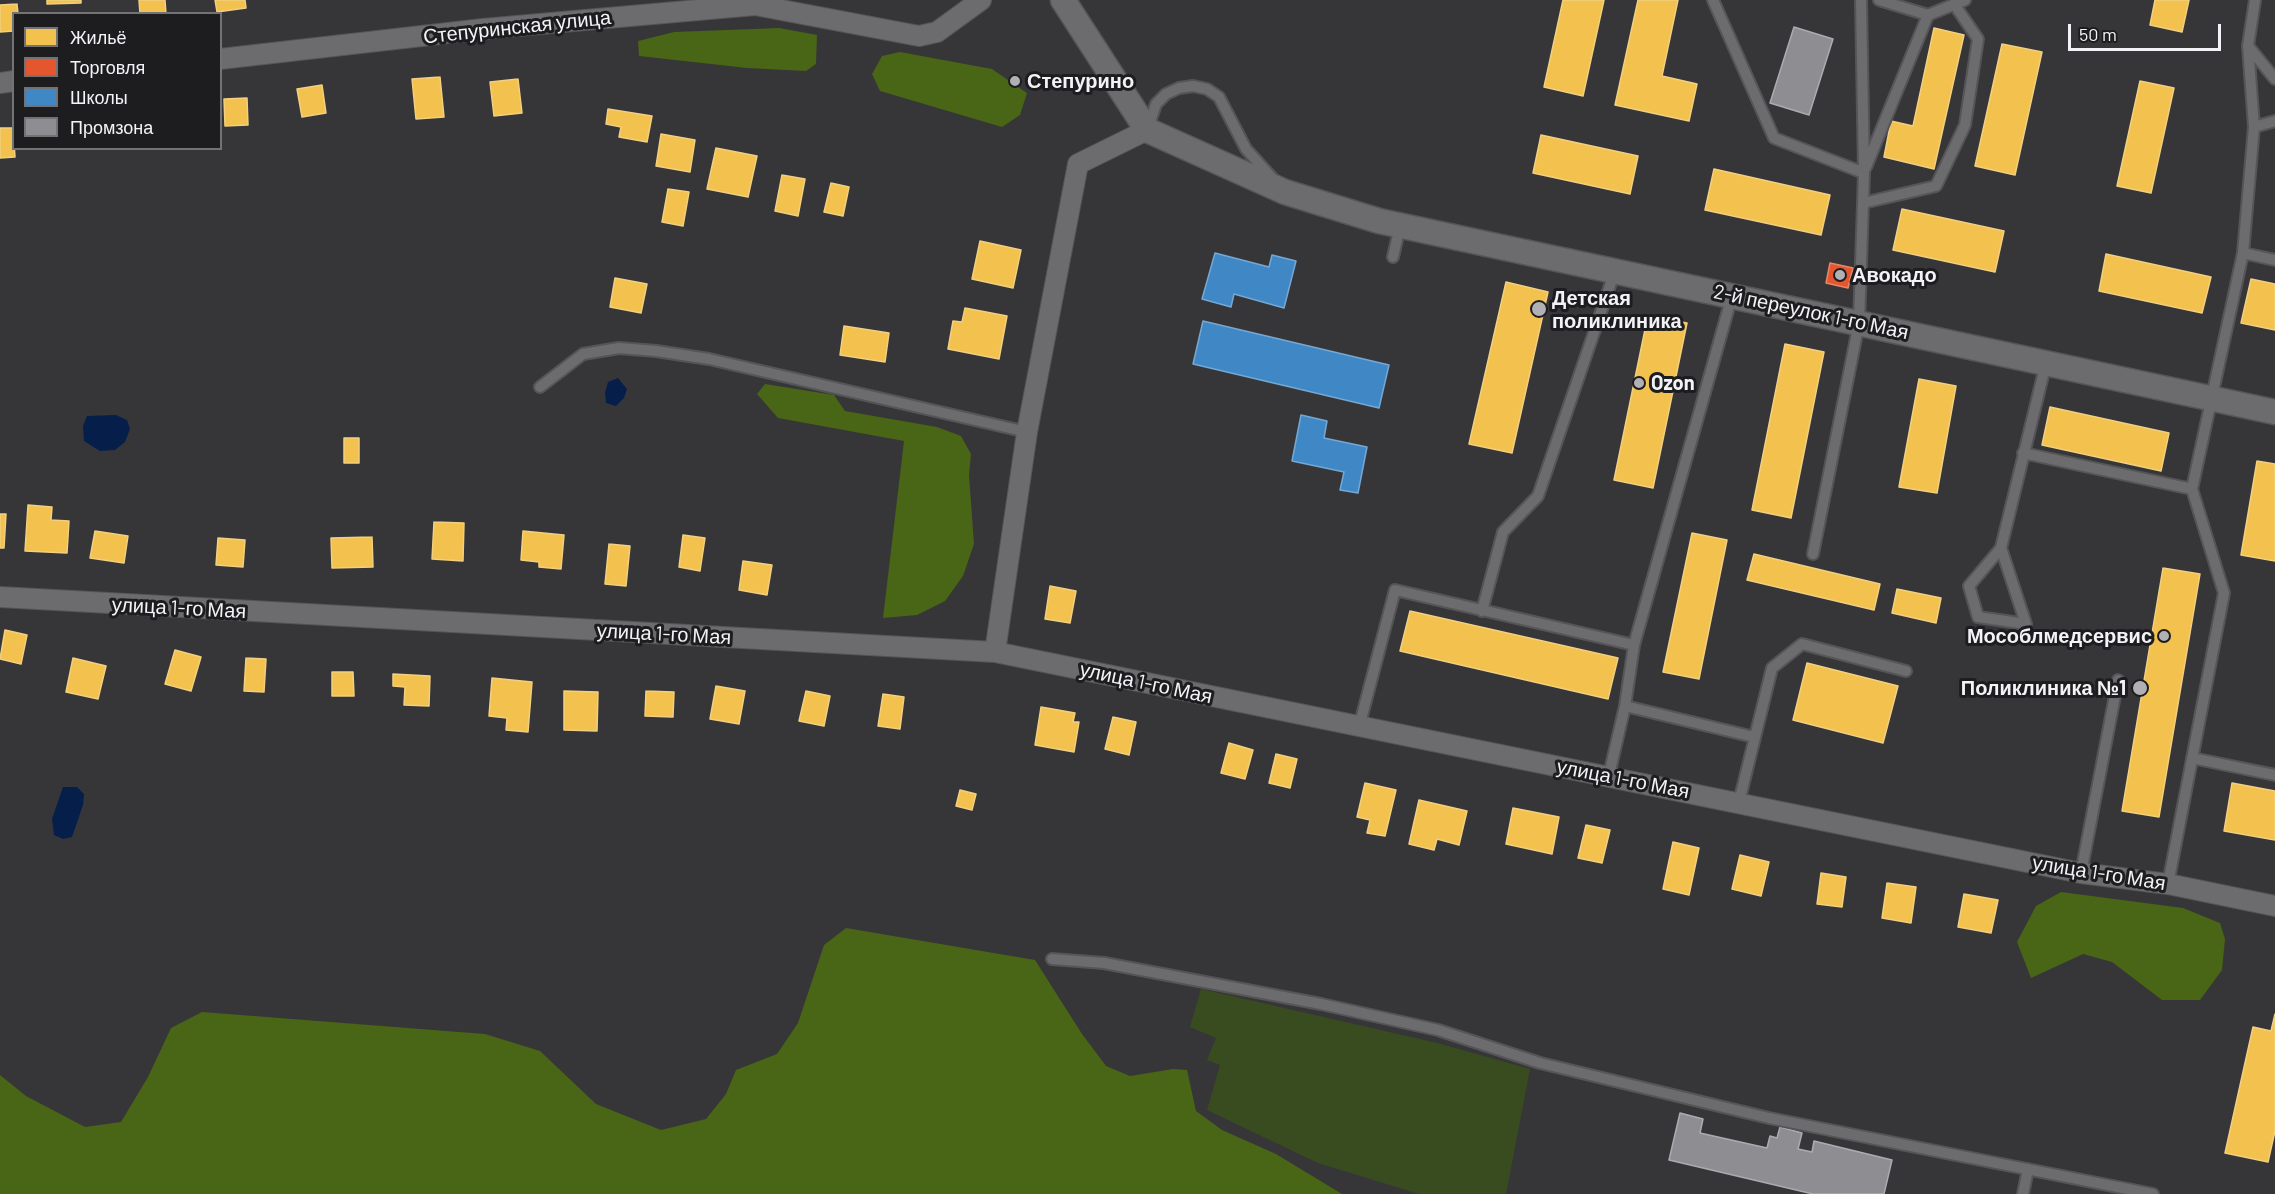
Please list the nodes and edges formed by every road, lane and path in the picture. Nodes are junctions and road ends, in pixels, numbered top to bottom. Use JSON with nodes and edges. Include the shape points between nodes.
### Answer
{"nodes":[{"id":1,"x":981,"y":0,"type":"edge"},
{"id":2,"x":1063,"y":0,"type":"edge"},
{"id":3,"x":1713,"y":0,"type":"edge"},
{"id":4,"x":1861,"y":0,"type":"edge"},
{"id":5,"x":1880,"y":0,"type":"edge"},
{"id":6,"x":2255,"y":0,"type":"edge"},
{"id":7,"x":1959,"y":2,"type":"edge"},
{"id":8,"x":1909,"y":4,"type":"edge"},
{"id":9,"x":1928,"y":15,"type":"junction"},
{"id":10,"x":2248,"y":45,"type":"junction"},
{"id":11,"x":222,"y":59,"type":"edge"},
{"id":12,"x":2275,"y":79,"type":"edge"},
{"id":13,"x":2275,"y":121,"type":"edge"},
{"id":14,"x":2254,"y":127,"type":"junction"},
{"id":15,"x":1148,"y":130,"type":"junction"},
{"id":16,"x":1864,"y":173,"type":"junction"},
{"id":17,"x":1284,"y":192,"type":"junction"},
{"id":18,"x":1863,"y":203,"type":"junction"},
{"id":19,"x":1400,"y":226,"type":"junction"},
{"id":20,"x":2243,"y":253,"type":"junction"},
{"id":21,"x":1393,"y":257,"type":"dead end"},
{"id":22,"x":2275,"y":260,"type":"edge"},
{"id":23,"x":1615,"y":271,"type":"junction"},
{"id":24,"x":1732,"y":296,"type":"junction"},
{"id":25,"x":1860,"y":323,"type":"junction"},
{"id":26,"x":2046,"y":363,"type":"junction"},
{"id":27,"x":540,"y":387,"type":"dead end"},
{"id":28,"x":2212,"y":397,"type":"junction"},
{"id":29,"x":2275,"y":411,"type":"edge"},
{"id":30,"x":1027,"y":432,"type":"junction"},
{"id":31,"x":2023,"y":453,"type":"junction"},
{"id":32,"x":2192,"y":489,"type":"junction"},
{"id":33,"x":2001,"y":548,"type":"junction"},
{"id":34,"x":1813,"y":554,"type":"dead end"},
{"id":35,"x":0,"y":597,"type":"edge"},
{"id":36,"x":1482,"y":610,"type":"junction"},
{"id":37,"x":1634,"y":645,"type":"junction"},
{"id":38,"x":995,"y":652,"type":"junction"},
{"id":39,"x":1906,"y":670,"type":"dead end"},
{"id":40,"x":2118,"y":680,"type":"dead end"},
{"id":41,"x":1625,"y":706,"type":"junction"},
{"id":42,"x":1359,"y":727,"type":"junction"},
{"id":43,"x":1754,"y":737,"type":"junction"},
{"id":44,"x":2192,"y":758,"type":"junction"},
{"id":45,"x":2275,"y":775,"type":"edge"},
{"id":46,"x":1609,"y":776,"type":"junction"},
{"id":47,"x":1739,"y":802,"type":"junction"},
{"id":48,"x":2081,"y":873,"type":"junction"},
{"id":49,"x":2168,"y":884,"type":"junction"},
{"id":50,"x":2275,"y":906,"type":"edge"},
{"id":51,"x":1052,"y":959,"type":"dead end"},
{"id":52,"x":2028,"y":1169,"type":"junction"},
{"id":53,"x":2138,"y":1193,"type":"edge"},
{"id":54,"x":2023,"y":1194,"type":"edge"},
{"id":55,"x":2153,"y":1194,"type":"edge"}],
"edges":[{"from":1,"to":11,"type":"street","name":"Степуринская улица","via":[[937,32],[919,36],[755,5],[483,29]]},
{"from":2,"to":15,"type":"street"},
{"from":3,"to":16,"type":"lane","via":[[1774,138]]},
{"from":4,"to":16,"type":"lane"},
{"from":5,"to":8,"type":"lane"},
{"from":6,"to":10,"type":"lane"},
{"from":7,"to":9,"type":"lane"},
{"from":7,"to":18,"type":"lane","via":[[1978,39],[1965,125],[1936,186]]},
{"from":8,"to":9,"type":"lane"},
{"from":9,"to":16,"type":"lane"},
{"from":10,"to":12,"type":"lane"},
{"from":10,"to":14,"type":"lane"},
{"from":13,"to":14,"type":"lane"},
{"from":14,"to":20,"type":"lane"},
{"from":15,"to":17,"type":"street","name":"2-й переулок 1-го Мая"},
{"from":15,"to":17,"type":"lane","via":[[1153,110],[1166,94],[1193,86],[1207,89],[1219,97],[1246,149]]},
{"from":15,"to":30,"type":"street","via":[[1078,164]]},
{"from":16,"to":18,"type":"lane"},
{"from":17,"to":19,"type":"street","name":"2-й переулок 1-го Мая"},
{"from":18,"to":25,"type":"lane"},
{"from":19,"to":21,"type":"lane"},
{"from":19,"to":23,"type":"street","name":"2-й переулок 1-го Мая"},
{"from":20,"to":22,"type":"lane"},
{"from":20,"to":28,"type":"lane"},
{"from":23,"to":24,"type":"street","name":"2-й переулок 1-го Мая"},
{"from":23,"to":36,"type":"lane","via":[[1538,496],[1503,532]]},
{"from":24,"to":25,"type":"street","name":"2-й переулок 1-го Мая"},
{"from":24,"to":37,"type":"lane"},
{"from":25,"to":26,"type":"street","name":"2-й переулок 1-го Мая"},
{"from":25,"to":34,"type":"lane"},
{"from":26,"to":28,"type":"street","name":"2-й переулок 1-го Мая"},
{"from":26,"to":31,"type":"lane"},
{"from":27,"to":30,"type":"lane","via":[[583,354],[619,348],[656,351],[709,359]]},
{"from":28,"to":29,"type":"street","name":"2-й переулок 1-го Мая"},
{"from":28,"to":32,"type":"lane"},
{"from":30,"to":38,"type":"street"},
{"from":31,"to":32,"type":"lane"},
{"from":31,"to":33,"type":"lane"},
{"from":32,"to":44,"type":"lane","via":[[2224,593]]},
{"from":33,"to":33,"type":"lane","via":[[1969,586],[1978,617],[2026,624]]},
{"from":35,"to":38,"type":"street","name":"улица 1-го Мая"},
{"from":36,"to":37,"type":"lane"},
{"from":36,"to":42,"type":"lane","via":[[1395,591]]},
{"from":37,"to":41,"type":"lane"},
{"from":38,"to":42,"type":"street","name":"улица 1-го Мая"},
{"from":39,"to":43,"type":"lane","via":[[1802,644],[1772,668]]},
{"from":40,"to":48,"type":"lane"},
{"from":41,"to":43,"type":"lane"},
{"from":41,"to":46,"type":"lane"},
{"from":42,"to":46,"type":"street","name":"улица 1-го Мая"},
{"from":43,"to":47,"type":"lane"},
{"from":44,"to":45,"type":"lane"},
{"from":44,"to":49,"type":"lane"},
{"from":46,"to":47,"type":"street","name":"улица 1-го Мая"},
{"from":47,"to":48,"type":"street","name":"улица 1-го Мая"},
{"from":48,"to":49,"type":"street","name":"улица 1-го Мая"},
{"from":49,"to":50,"type":"street","name":"улица 1-го Мая"},
{"from":51,"to":52,"type":"lane","via":[[1104,963],[1321,1004],[1438,1030],[1540,1063],[1757,1116]]},
{"from":52,"to":53,"type":"lane"},
{"from":52,"to":54,"type":"lane"},
{"from":53,"to":55,"type":"lane"}]}
